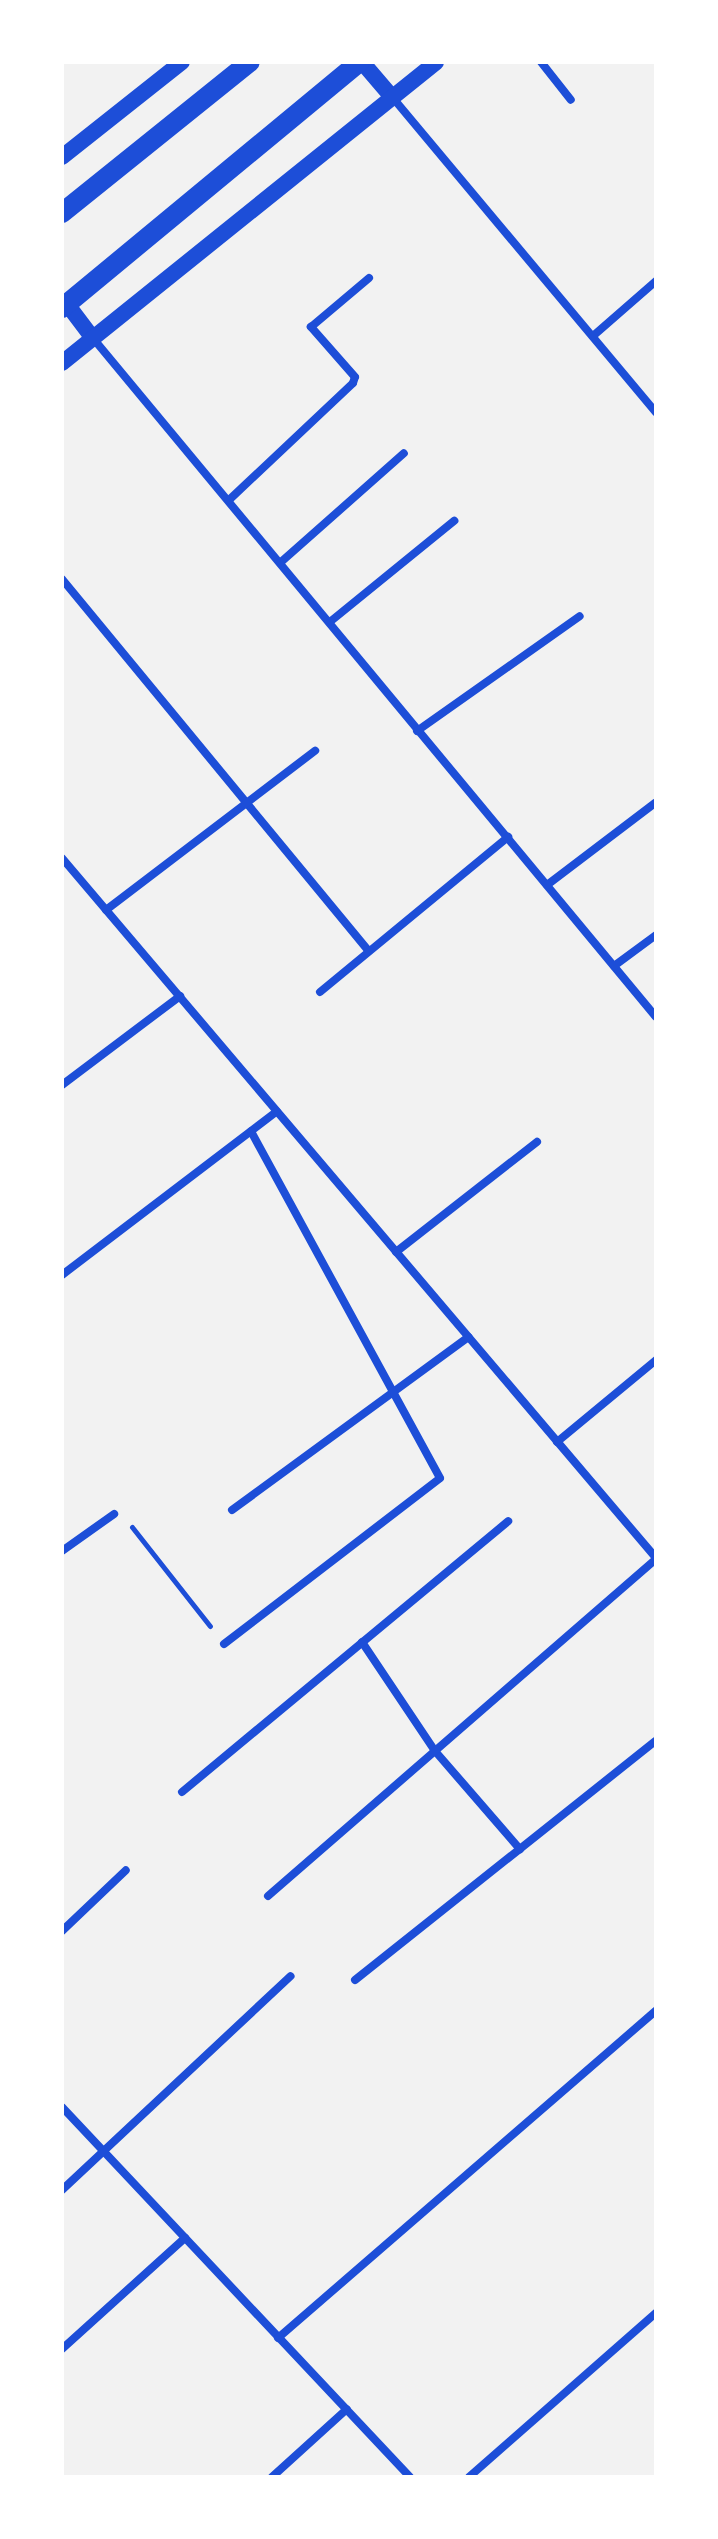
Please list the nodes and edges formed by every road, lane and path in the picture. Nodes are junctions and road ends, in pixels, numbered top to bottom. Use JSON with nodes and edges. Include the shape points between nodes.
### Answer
{"nodes":[{"id":1,"x":182,"y":62,"type":"edge"},
{"id":2,"x":250,"y":62,"type":"edge"},
{"id":3,"x":361,"y":62,"type":"edge"},
{"id":4,"x":436,"y":62,"type":"edge"},
{"id":5,"x":541,"y":62,"type":"edge"},
{"id":6,"x":392,"y":97,"type":"junction"},
{"id":7,"x":571,"y":100,"type":"dead end"},
{"id":8,"x":62,"y":157,"type":"edge"},
{"id":9,"x":62,"y":213,"type":"edge"},
{"id":10,"x":369,"y":278,"type":"dead end"},
{"id":11,"x":656,"y":281,"type":"edge"},
{"id":12,"x":64,"y":306,"type":"edge"},
{"id":13,"x":593,"y":336,"type":"junction"},
{"id":14,"x":92,"y":337,"type":"junction"},
{"id":15,"x":62,"y":363,"type":"edge"},
{"id":16,"x":656,"y":413,"type":"edge"},
{"id":17,"x":404,"y":453,"type":"dead end"},
{"id":18,"x":229,"y":500,"type":"junction"},
{"id":19,"x":454,"y":521,"type":"dead end"},
{"id":20,"x":281,"y":562,"type":"junction"},
{"id":21,"x":62,"y":579,"type":"edge"},
{"id":22,"x":580,"y":616,"type":"dead end"},
{"id":23,"x":331,"y":621,"type":"junction"},
{"id":24,"x":417,"y":731,"type":"junction"},
{"id":25,"x":315,"y":751,"type":"dead end"},
{"id":26,"x":655,"y":803,"type":"edge"},
{"id":27,"x":246,"y":804,"type":"junction"},
{"id":28,"x":508,"y":837,"type":"junction"},
{"id":29,"x":62,"y":858,"type":"edge"},
{"id":30,"x":547,"y":885,"type":"junction"},
{"id":31,"x":106,"y":910,"type":"junction"},
{"id":32,"x":656,"y":935,"type":"edge"},
{"id":33,"x":367,"y":949,"type":"junction"},
{"id":34,"x":614,"y":966,"type":"junction"},
{"id":35,"x":320,"y":992,"type":"dead end"},
{"id":36,"x":180,"y":996,"type":"junction"},
{"id":37,"x":656,"y":1017,"type":"edge"},
{"id":38,"x":62,"y":1085,"type":"edge"},
{"id":39,"x":277,"y":1111,"type":"junction"},
{"id":40,"x":251,"y":1131,"type":"junction"},
{"id":41,"x":537,"y":1142,"type":"dead end"},
{"id":42,"x":396,"y":1252,"type":"junction"},
{"id":43,"x":62,"y":1275,"type":"edge"},
{"id":44,"x":468,"y":1337,"type":"junction"},
{"id":45,"x":656,"y":1360,"type":"edge"},
{"id":46,"x":392,"y":1393,"type":"junction"},
{"id":47,"x":557,"y":1442,"type":"junction"},
{"id":48,"x":232,"y":1510,"type":"dead end"},
{"id":49,"x":114,"y":1514,"type":"joint"},
{"id":50,"x":508,"y":1521,"type":"dead end"},
{"id":51,"x":62,"y":1551,"type":"edge"},
{"id":52,"x":656,"y":1559,"type":"edge"},
{"id":53,"x":362,"y":1642,"type":"junction"},
{"id":54,"x":224,"y":1644,"type":"joint"},
{"id":55,"x":656,"y":1741,"type":"edge"},
{"id":56,"x":435,"y":1751,"type":"junction"},
{"id":57,"x":182,"y":1792,"type":"dead end"},
{"id":58,"x":520,"y":1849,"type":"junction"},
{"id":59,"x":126,"y":1870,"type":"dead end"},
{"id":60,"x":268,"y":1896,"type":"dead end"},
{"id":61,"x":62,"y":1931,"type":"edge"},
{"id":62,"x":291,"y":1976,"type":"dead end"},
{"id":63,"x":355,"y":1980,"type":"dead end"},
{"id":64,"x":656,"y":2011,"type":"edge"},
{"id":65,"x":62,"y":2107,"type":"edge"},
{"id":66,"x":103,"y":2151,"type":"junction"},
{"id":67,"x":62,"y":2190,"type":"edge"},
{"id":68,"x":185,"y":2238,"type":"junction"},
{"id":69,"x":656,"y":2313,"type":"edge"},
{"id":70,"x":278,"y":2338,"type":"junction"},
{"id":71,"x":62,"y":2349,"type":"edge"},
{"id":72,"x":347,"y":2409,"type":"junction"},
{"id":73,"x":272,"y":2477,"type":"edge"},
{"id":74,"x":410,"y":2477,"type":"edge"},
{"id":75,"x":469,"y":2477,"type":"edge"}],
"edges":[{"from":1,"to":8,"type":"main road"},
{"from":2,"to":9,"type":"main road"},
{"from":3,"to":6,"type":"main road"},
{"from":3,"to":12,"type":"main road"},
{"from":4,"to":6,"type":"main road"},
{"from":5,"to":7,"type":"street"},
{"from":6,"to":13,"type":"street"},
{"from":6,"to":14,"type":"main road"},
{"from":10,"to":18,"type":"street","via":[[311,327],[355,377],[353,383]]},
{"from":11,"to":13,"type":"street"},
{"from":12,"to":14,"type":"main road"},
{"from":13,"to":16,"type":"street"},
{"from":14,"to":15,"type":"main road"},
{"from":14,"to":18,"type":"street"},
{"from":17,"to":20,"type":"street"},
{"from":18,"to":20,"type":"street"},
{"from":19,"to":23,"type":"street"},
{"from":20,"to":23,"type":"street"},
{"from":21,"to":27,"type":"street"},
{"from":22,"to":24,"type":"street"},
{"from":23,"to":24,"type":"street"},
{"from":24,"to":28,"type":"street"},
{"from":25,"to":27,"type":"street"},
{"from":26,"to":30,"type":"street"},
{"from":27,"to":31,"type":"street"},
{"from":27,"to":33,"type":"street"},
{"from":28,"to":30,"type":"street"},
{"from":28,"to":33,"type":"street"},
{"from":29,"to":31,"type":"street"},
{"from":30,"to":34,"type":"street"},
{"from":31,"to":36,"type":"street"},
{"from":32,"to":34,"type":"street"},
{"from":33,"to":35,"type":"street"},
{"from":34,"to":37,"type":"street"},
{"from":36,"to":38,"type":"street"},
{"from":36,"to":39,"type":"street"},
{"from":39,"to":40,"type":"street"},
{"from":39,"to":42,"type":"street"},
{"from":40,"to":43,"type":"street"},
{"from":40,"to":46,"type":"street"},
{"from":41,"to":42,"type":"street"},
{"from":42,"to":44,"type":"street"},
{"from":44,"to":46,"type":"street"},
{"from":44,"to":47,"type":"street"},
{"from":45,"to":47,"type":"street"},
{"from":46,"to":48,"type":"street"},
{"from":46,"to":54,"type":"street","via":[[440,1478]]},
{"from":47,"to":52,"type":"street"},
{"from":49,"to":51,"type":"street"},
{"from":49,"to":54,"type":"path","via":[[124,1517]]},
{"from":50,"to":53,"type":"street"},
{"from":52,"to":56,"type":"street"},
{"from":53,"to":56,"type":"street"},
{"from":53,"to":57,"type":"street"},
{"from":55,"to":58,"type":"street"},
{"from":56,"to":58,"type":"street"},
{"from":56,"to":60,"type":"street"},
{"from":58,"to":63,"type":"street"},
{"from":59,"to":61,"type":"street"},
{"from":62,"to":66,"type":"street"},
{"from":64,"to":70,"type":"street"},
{"from":65,"to":66,"type":"street"},
{"from":66,"to":67,"type":"street"},
{"from":66,"to":68,"type":"street"},
{"from":68,"to":70,"type":"street"},
{"from":68,"to":71,"type":"street"},
{"from":69,"to":75,"type":"street"},
{"from":70,"to":72,"type":"street"},
{"from":72,"to":73,"type":"street"},
{"from":72,"to":74,"type":"street"}]}
